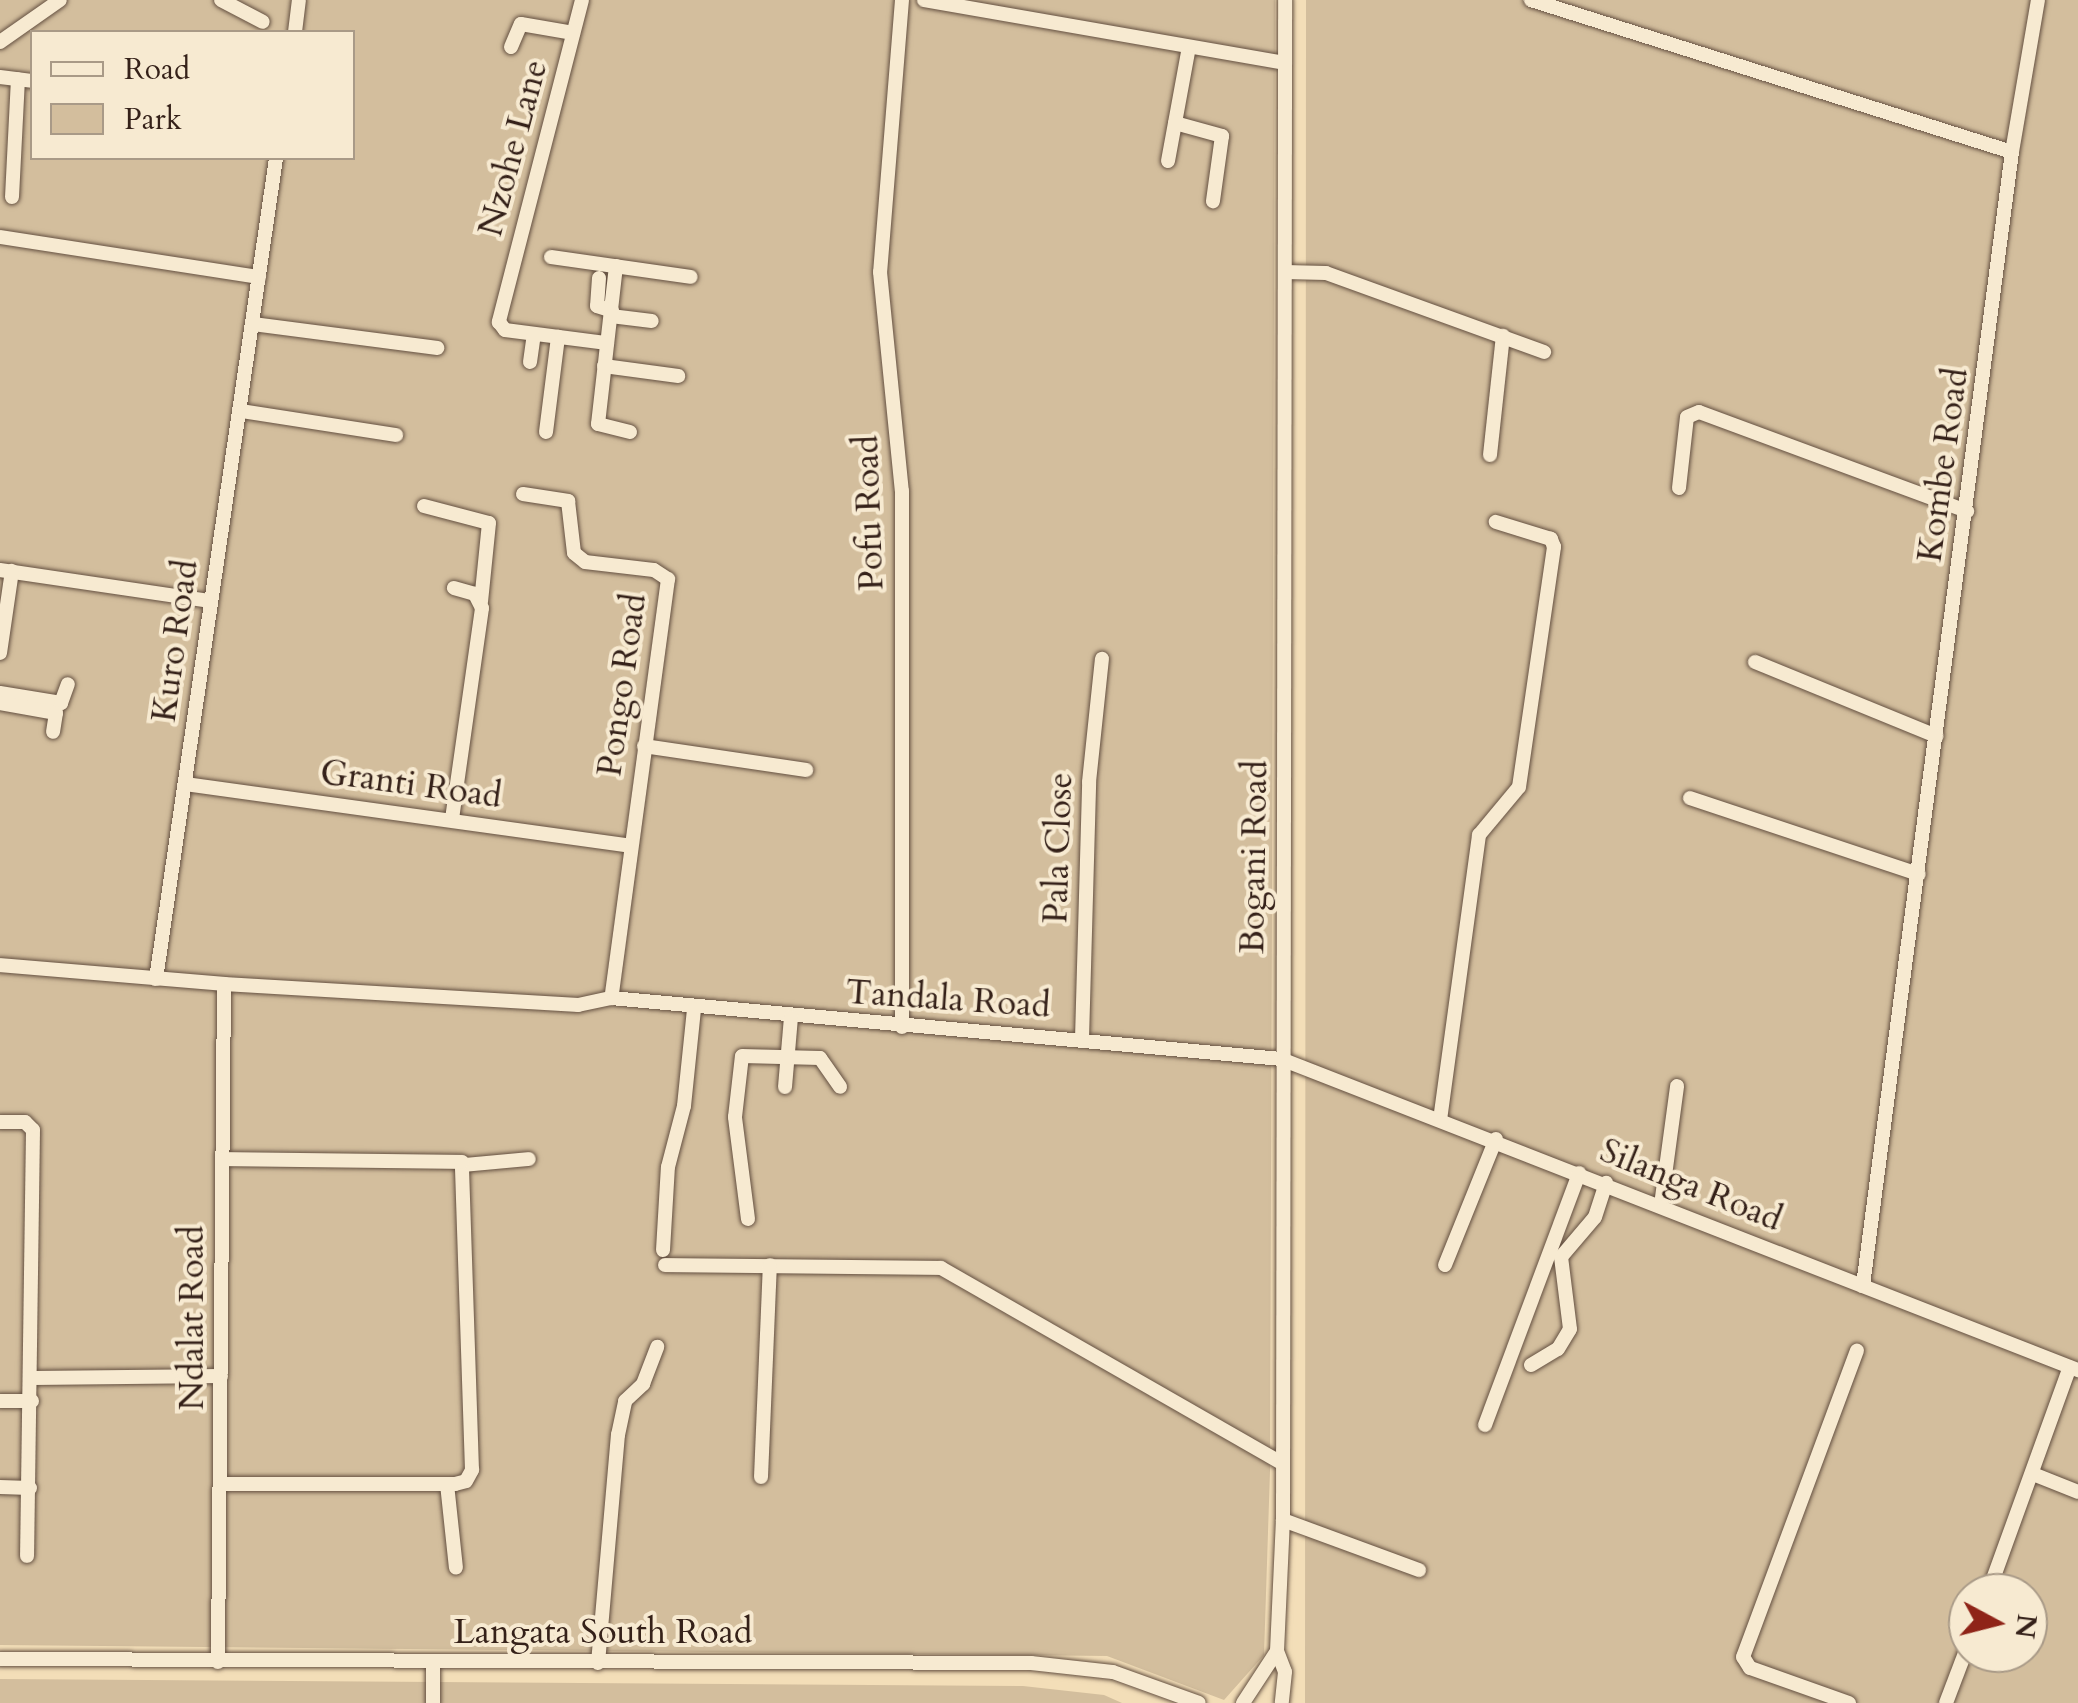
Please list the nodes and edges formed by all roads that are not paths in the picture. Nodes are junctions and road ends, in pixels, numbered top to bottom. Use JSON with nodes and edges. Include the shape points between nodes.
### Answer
{"nodes":[{"id":1,"x":60,"y":0,"type":"edge"},
{"id":2,"x":221,"y":0,"type":"edge"},
{"id":3,"x":299,"y":0,"type":"edge"},
{"id":4,"x":582,"y":0,"type":"edge"},
{"id":5,"x":902,"y":0,"type":"edge"},
{"id":6,"x":924,"y":0,"type":"edge"},
{"id":7,"x":1285,"y":0,"type":"edge"},
{"id":8,"x":1531,"y":0,"type":"edge"},
{"id":9,"x":2038,"y":0,"type":"edge"},
{"id":10,"x":263,"y":22,"type":"dead end"},
{"id":11,"x":294,"y":30,"type":"edge"},
{"id":12,"x":574,"y":33,"type":"junction"},
{"id":13,"x":0,"y":42,"type":"edge"},
{"id":14,"x":511,"y":47,"type":"dead end"},
{"id":15,"x":1188,"y":47,"type":"junction"},
{"id":16,"x":1284,"y":64,"type":"junction"},
{"id":17,"x":0,"y":76,"type":"edge"},
{"id":18,"x":25,"y":80,"type":"edge"},
{"id":19,"x":1175,"y":123,"type":"junction"},
{"id":20,"x":2012,"y":152,"type":"junction"},
{"id":21,"x":276,"y":160,"type":"edge"},
{"id":22,"x":1168,"y":161,"type":"dead end"},
{"id":23,"x":12,"y":197,"type":"dead end"},
{"id":24,"x":1214,"y":201,"type":"dead end"},
{"id":25,"x":0,"y":237,"type":"edge"},
{"id":26,"x":550,"y":258,"type":"dead end"},
{"id":27,"x":616,"y":266,"type":"junction"},
{"id":28,"x":1286,"y":272,"type":"junction"},
{"id":29,"x":691,"y":277,"type":"dead end"},
{"id":30,"x":259,"y":278,"type":"junction"},
{"id":31,"x":599,"y":278,"type":"dead end"},
{"id":32,"x":611,"y":314,"type":"junction"},
{"id":33,"x":652,"y":321,"type":"dead end"},
{"id":34,"x":253,"y":324,"type":"junction"},
{"id":35,"x":534,"y":334,"type":"junction"},
{"id":36,"x":1503,"y":336,"type":"junction"},
{"id":37,"x":558,"y":337,"type":"junction"},
{"id":38,"x":607,"y":343,"type":"junction"},
{"id":39,"x":437,"y":348,"type":"dead end"},
{"id":40,"x":1544,"y":352,"type":"dead end"},
{"id":41,"x":530,"y":362,"type":"dead end"},
{"id":42,"x":604,"y":371,"type":"junction"},
{"id":43,"x":674,"y":380,"type":"dead end"},
{"id":44,"x":241,"y":411,"type":"junction"},
{"id":45,"x":546,"y":432,"type":"dead end"},
{"id":46,"x":630,"y":432,"type":"dead end"},
{"id":47,"x":396,"y":434,"type":"dead end"},
{"id":48,"x":1490,"y":455,"type":"dead end"},
{"id":49,"x":1679,"y":488,"type":"dead end"},
{"id":50,"x":523,"y":494,"type":"dead end"},
{"id":51,"x":424,"y":506,"type":"dead end"},
{"id":52,"x":1968,"y":511,"type":"junction"},
{"id":53,"x":1496,"y":522,"type":"dead end"},
{"id":54,"x":6,"y":571,"type":"edge"},
{"id":55,"x":454,"y":588,"type":"dead end"},
{"id":56,"x":211,"y":601,"type":"junction"},
{"id":57,"x":481,"y":602,"type":"junction"},
{"id":58,"x":0,"y":653,"type":"edge"},
{"id":59,"x":1102,"y":660,"type":"dead end"},
{"id":60,"x":1755,"y":662,"type":"dead end"},
{"id":61,"x":68,"y":684,"type":"dead end"},
{"id":62,"x":0,"y":693,"type":"edge"},
{"id":63,"x":0,"y":703,"type":"edge"},
{"id":64,"x":53,"y":732,"type":"dead end"},
{"id":65,"x":1936,"y":736,"type":"junction"},
{"id":66,"x":644,"y":746,"type":"junction"},
{"id":67,"x":806,"y":770,"type":"dead end"},
{"id":68,"x":185,"y":784,"type":"junction"},
{"id":69,"x":1690,"y":798,"type":"dead end"},
{"id":70,"x":452,"y":819,"type":"junction"},
{"id":71,"x":629,"y":846,"type":"junction"},
{"id":72,"x":1918,"y":874,"type":"junction"},
{"id":73,"x":0,"y":966,"type":"edge"},
{"id":74,"x":156,"y":979,"type":"junction"},
{"id":75,"x":219,"y":984,"type":"junction"},
{"id":76,"x":611,"y":998,"type":"junction"},
{"id":77,"x":694,"y":1010,"type":"junction"},
{"id":78,"x":791,"y":1018,"type":"junction"},
{"id":79,"x":902,"y":1026,"type":"junction"},
{"id":80,"x":1082,"y":1039,"type":"junction"},
{"id":81,"x":788,"y":1056,"type":"junction"},
{"id":82,"x":1280,"y":1059,"type":"junction"},
{"id":83,"x":1678,"y":1086,"type":"dead end"},
{"id":84,"x":786,"y":1087,"type":"dead end"},
{"id":85,"x":840,"y":1088,"type":"dead end"},
{"id":86,"x":1440,"y":1120,"type":"junction"},
{"id":87,"x":0,"y":1122,"type":"edge"},
{"id":88,"x":1496,"y":1140,"type":"junction"},
{"id":89,"x":224,"y":1159,"type":"junction"},
{"id":90,"x":529,"y":1159,"type":"dead end"},
{"id":91,"x":464,"y":1165,"type":"junction"},
{"id":92,"x":1579,"y":1172,"type":"junction"},
{"id":93,"x":1606,"y":1183,"type":"junction"},
{"id":94,"x":1662,"y":1205,"type":"junction"},
{"id":95,"x":748,"y":1220,"type":"dead end"},
{"id":96,"x":1445,"y":1265,"type":"dead end"},
{"id":97,"x":770,"y":1266,"type":"junction"},
{"id":98,"x":1863,"y":1286,"type":"junction"},
{"id":99,"x":657,"y":1347,"type":"dead end"},
{"id":100,"x":1857,"y":1351,"type":"dead end"},
{"id":101,"x":1531,"y":1365,"type":"dead end"},
{"id":102,"x":2074,"y":1369,"type":"edge"},
{"id":103,"x":222,"y":1376,"type":"junction"},
{"id":104,"x":33,"y":1378,"type":"junction"},
{"id":105,"x":0,"y":1401,"type":"edge"},
{"id":106,"x":32,"y":1401,"type":"junction"},
{"id":107,"x":1485,"y":1425,"type":"dead end"},
{"id":108,"x":1282,"y":1463,"type":"junction"},
{"id":109,"x":2033,"y":1474,"type":"junction"},
{"id":110,"x":762,"y":1476,"type":"dead end"},
{"id":111,"x":222,"y":1484,"type":"junction"},
{"id":112,"x":448,"y":1484,"type":"junction"},
{"id":113,"x":0,"y":1487,"type":"edge"},
{"id":114,"x":30,"y":1488,"type":"junction"},
{"id":115,"x":2078,"y":1492,"type":"edge"},
{"id":116,"x":1283,"y":1520,"type":"junction"},
{"id":117,"x":27,"y":1556,"type":"dead end"},
{"id":118,"x":456,"y":1568,"type":"dead end"},
{"id":119,"x":1419,"y":1570,"type":"dead end"},
{"id":120,"x":1996,"y":1573,"type":"edge"},
{"id":121,"x":1278,"y":1650,"type":"junction"},
{"id":122,"x":0,"y":1660,"type":"edge"},
{"id":123,"x":432,"y":1661,"type":"junction"},
{"id":124,"x":218,"y":1662,"type":"junction"},
{"id":125,"x":598,"y":1662,"type":"junction"},
{"id":126,"x":1957,"y":1673,"type":"edge"},
{"id":127,"x":433,"y":1703,"type":"edge"},
{"id":128,"x":1199,"y":1703,"type":"edge"},
{"id":129,"x":1242,"y":1703,"type":"edge"},
{"id":130,"x":1282,"y":1703,"type":"edge"},
{"id":131,"x":1849,"y":1703,"type":"edge"},
{"id":132,"x":1946,"y":1703,"type":"edge"}],
"edges":[{"from":1,"to":13,"type":"street"},
{"from":2,"to":10,"type":"street"},
{"from":3,"to":11,"type":"street"},
{"from":4,"to":12,"type":"street","name":"Nzohe Lane"},
{"from":5,"to":79,"type":"street","name":"Pofu Road","via":[[880,272],[902,491]]},
{"from":6,"to":15,"type":"street"},
{"from":7,"to":16,"type":"street","name":"Bogani Road"},
{"from":8,"to":20,"type":"street"},
{"from":9,"to":20,"type":"street","name":"Kombe Road"},
{"from":12,"to":14,"type":"street","via":[[521,24]]},
{"from":12,"to":35,"type":"street","name":"Nzohe Lane","via":[[501,312],[505,330]]},
{"from":15,"to":16,"type":"street"},
{"from":15,"to":19,"type":"street"},
{"from":16,"to":28,"type":"street","name":"Bogani Road"},
{"from":17,"to":18,"type":"street"},
{"from":18,"to":23,"type":"street"},
{"from":19,"to":22,"type":"street"},
{"from":19,"to":24,"type":"street","via":[[1222,136]]},
{"from":20,"to":52,"type":"street","name":"Kombe Road"},
{"from":21,"to":30,"type":"street","name":"Kuro Road"},
{"from":25,"to":30,"type":"street"},
{"from":26,"to":27,"type":"street"},
{"from":27,"to":29,"type":"street"},
{"from":27,"to":32,"type":"street"},
{"from":28,"to":36,"type":"street","via":[[1326,273]]},
{"from":28,"to":82,"type":"street","name":"Bogani Road"},
{"from":30,"to":34,"type":"street","name":"Kuro Road"},
{"from":31,"to":32,"type":"street","via":[[597,306]]},
{"from":32,"to":33,"type":"street"},
{"from":32,"to":38,"type":"street"},
{"from":34,"to":39,"type":"street"},
{"from":34,"to":44,"type":"street","name":"Kuro Road"},
{"from":35,"to":37,"type":"street"},
{"from":35,"to":41,"type":"street"},
{"from":36,"to":40,"type":"street"},
{"from":36,"to":48,"type":"street"},
{"from":37,"to":38,"type":"street"},
{"from":37,"to":45,"type":"street"},
{"from":38,"to":42,"type":"street"},
{"from":42,"to":43,"type":"street"},
{"from":42,"to":46,"type":"street","via":[[599,427]]},
{"from":44,"to":47,"type":"street"},
{"from":44,"to":56,"type":"street","name":"Kuro Road"},
{"from":49,"to":52,"type":"street","via":[[1686,417],[1699,412]]},
{"from":50,"to":66,"type":"street","name":"Pongo Road","via":[[568,501],[574,553],[585,562],[654,570],[668,579]]},
{"from":51,"to":57,"type":"street","via":[[489,522]]},
{"from":52,"to":65,"type":"street","name":"Kombe Road"},
{"from":53,"to":86,"type":"street","via":[[1551,538],[1554,548],[1519,787],[1478,834]]},
{"from":54,"to":56,"type":"street"},
{"from":54,"to":58,"type":"street"},
{"from":55,"to":57,"type":"street"},
{"from":56,"to":68,"type":"street","name":"Kuro Road"},
{"from":57,"to":70,"type":"street"},
{"from":59,"to":80,"type":"street","name":"Pala Close","via":[[1089,782]]},
{"from":60,"to":65,"type":"street"},
{"from":61,"to":62,"type":"street","via":[[61,702]]},
{"from":63,"to":64,"type":"street","via":[[56,713]]},
{"from":65,"to":72,"type":"street","name":"Kombe Road"},
{"from":66,"to":67,"type":"street"},
{"from":66,"to":71,"type":"street","name":"Pongo Road"},
{"from":68,"to":70,"type":"street","name":"Granti Road"},
{"from":68,"to":74,"type":"street","name":"Kuro Road"},
{"from":69,"to":72,"type":"street"},
{"from":70,"to":71,"type":"street","name":"Granti Road"},
{"from":71,"to":76,"type":"street","name":"Pongo Road"},
{"from":72,"to":98,"type":"street","name":"Kombe Road"},
{"from":73,"to":74,"type":"street"},
{"from":74,"to":75,"type":"street","name":"Tandala Road"},
{"from":75,"to":76,"type":"street","name":"Tandala Road","via":[[583,1006]]},
{"from":75,"to":89,"type":"street","name":"Ndalat Road"},
{"from":76,"to":77,"type":"street","name":"Tandala Road"},
{"from":77,"to":78,"type":"street","name":"Tandala Road"},
{"from":77,"to":97,"type":"street","via":[[684,1106],[668,1166],[664,1257]]},
{"from":78,"to":79,"type":"street","name":"Tandala Road"},
{"from":78,"to":81,"type":"street"},
{"from":79,"to":80,"type":"street","name":"Tandala Road"},
{"from":80,"to":82,"type":"street","name":"Tandala Road"},
{"from":81,"to":84,"type":"street"},
{"from":81,"to":85,"type":"street","via":[[820,1058]]},
{"from":81,"to":95,"type":"street","via":[[742,1056],[735,1116]]},
{"from":82,"to":86,"type":"street","name":"Silanga Road"},
{"from":82,"to":108,"type":"street","name":"Bogani Road"},
{"from":83,"to":94,"type":"street"},
{"from":86,"to":88,"type":"street","name":"Silanga Road"},
{"from":87,"to":104,"type":"street","via":[[25,1122],[33,1130]]},
{"from":88,"to":92,"type":"street","name":"Silanga Road"},
{"from":88,"to":96,"type":"street"},
{"from":89,"to":91,"type":"street"},
{"from":89,"to":103,"type":"street","name":"Ndalat Road"},
{"from":90,"to":91,"type":"street"},
{"from":91,"to":112,"type":"street","via":[[472,1470],[463,1483]]},
{"from":92,"to":93,"type":"street","name":"Silanga Road"},
{"from":92,"to":107,"type":"street"},
{"from":93,"to":94,"type":"street","name":"Silanga Road"},
{"from":93,"to":101,"type":"street","via":[[1596,1217],[1561,1257],[1570,1329],[1558,1349]]},
{"from":94,"to":98,"type":"street","name":"Silanga Road"},
{"from":97,"to":108,"type":"street","via":[[950,1271]]},
{"from":97,"to":110,"type":"street"},
{"from":98,"to":102,"type":"street","name":"Silanga Road"},
{"from":99,"to":125,"type":"street","via":[[643,1384],[624,1401]]},
{"from":100,"to":131,"type":"street","via":[[1743,1656],[1750,1668]]},
{"from":102,"to":109,"type":"street"},
{"from":103,"to":104,"type":"street"},
{"from":103,"to":111,"type":"street","name":"Ndalat Road"},
{"from":104,"to":106,"type":"street"},
{"from":105,"to":106,"type":"street"},
{"from":106,"to":114,"type":"street"},
{"from":108,"to":116,"type":"street","name":"Bogani Road"},
{"from":109,"to":115,"type":"street"},
{"from":109,"to":120,"type":"street"},
{"from":111,"to":112,"type":"street"},
{"from":111,"to":124,"type":"street","name":"Ndalat Road"},
{"from":112,"to":118,"type":"street"},
{"from":113,"to":114,"type":"street"},
{"from":114,"to":117,"type":"street"},
{"from":116,"to":119,"type":"street"},
{"from":116,"to":121,"type":"street","name":"Bogani Road"},
{"from":121,"to":129,"type":"street"},
{"from":121,"to":130,"type":"street","name":"Bogani Road","via":[[1285,1672]]},
{"from":122,"to":124,"type":"street","name":"Langata South Road"},
{"from":123,"to":124,"type":"street","name":"Langata South Road"},
{"from":123,"to":125,"type":"street","name":"Langata South Road"},
{"from":123,"to":127,"type":"street"},
{"from":125,"to":128,"type":"street","name":"Langata South Road","via":[[1031,1663],[1113,1672]]},
{"from":126,"to":132,"type":"street"}]}
